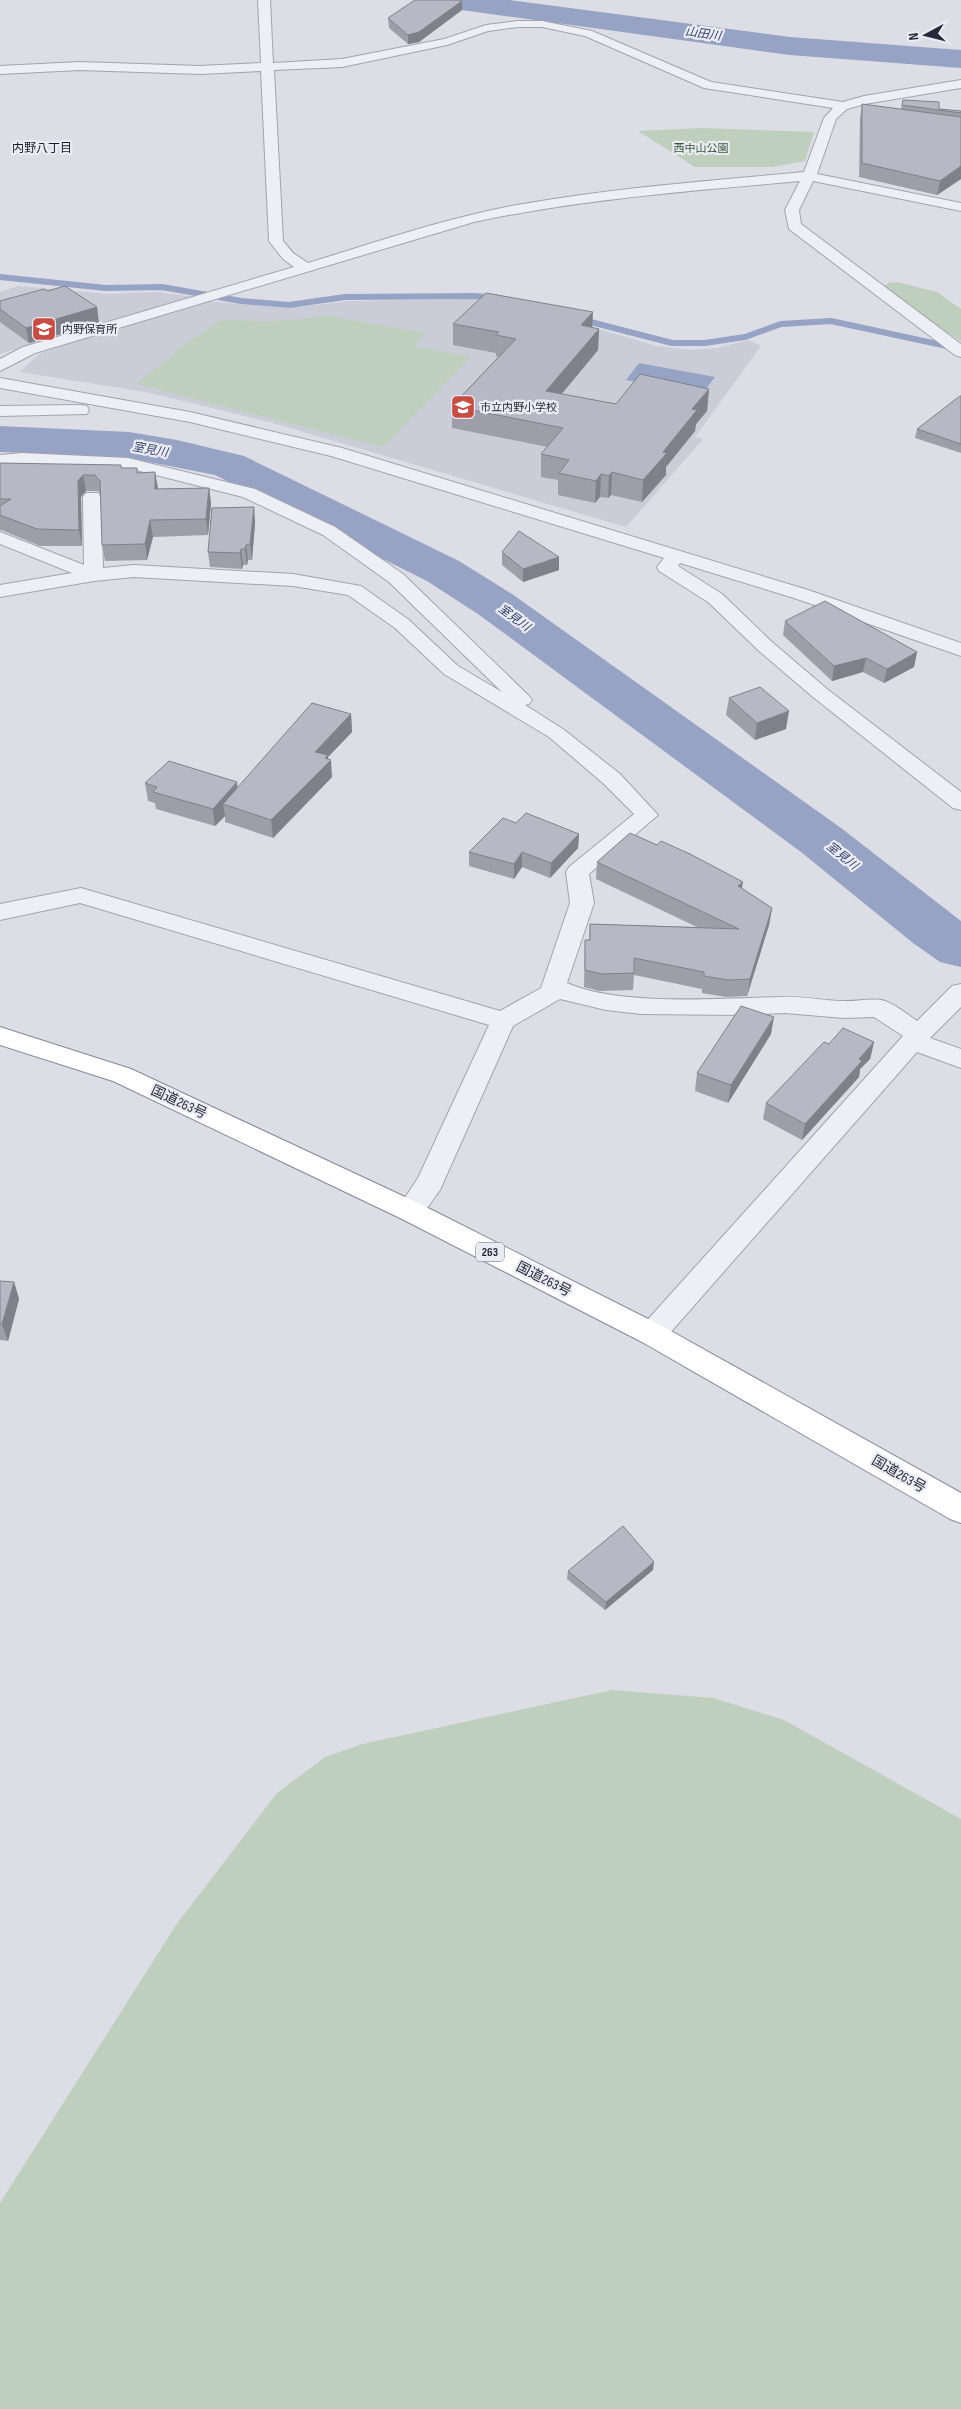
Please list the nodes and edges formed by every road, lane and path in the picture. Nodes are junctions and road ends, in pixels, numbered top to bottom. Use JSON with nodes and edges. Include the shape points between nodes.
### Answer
{"nodes":[{"id":1,"x":264,"y":0,"type":"edge"},
{"id":2,"x":267,"y":67,"type":"junction"},
{"id":3,"x":0,"y":70,"type":"edge"},
{"id":4,"x":961,"y":84,"type":"edge"},
{"id":5,"x":841,"y":108,"type":"junction"},
{"id":6,"x":866,"y":113,"type":"edge"},
{"id":7,"x":809,"y":176,"type":"junction"},
{"id":8,"x":961,"y":207,"type":"edge"},
{"id":9,"x":306,"y":268,"type":"junction"},
{"id":10,"x":961,"y":352,"type":"edge"},
{"id":11,"x":0,"y":366,"type":"edge"},
{"id":12,"x":0,"y":383,"type":"edge"},
{"id":13,"x":127,"y":405,"type":"junction"},
{"id":14,"x":0,"y":410,"type":"edge"},
{"id":15,"x":0,"y":460,"type":"edge"},
{"id":16,"x":92,"y":498,"type":"dead end"},
{"id":17,"x":0,"y":538,"type":"edge"},
{"id":18,"x":676,"y":557,"type":"junction"},
{"id":19,"x":94,"y":575,"type":"junction"},
{"id":20,"x":0,"y":591,"type":"edge"},
{"id":21,"x":961,"y":650,"type":"edge"},
{"id":22,"x":556,"y":733,"type":"junction"},
{"id":23,"x":961,"y":804,"type":"edge"},
{"id":24,"x":0,"y":912,"type":"edge"},
{"id":25,"x":554,"y":987,"type":"junction"},
{"id":26,"x":961,"y":992,"type":"edge"},
{"id":27,"x":503,"y":1021,"type":"junction"},
{"id":28,"x":0,"y":1036,"type":"edge"},
{"id":29,"x":916,"y":1037,"type":"junction"},
{"id":30,"x":961,"y":1059,"type":"edge"},
{"id":31,"x":410,"y":1211,"type":"junction"},
{"id":32,"x":652,"y":1334,"type":"junction"},
{"id":33,"x":961,"y":1509,"type":"edge"}],
"edges":[{"from":1,"to":2,"type":"street"},
{"from":2,"to":3,"type":"street","via":[[177,70],[62,66]]},
{"from":2,"to":5,"type":"street","via":[[342,63],[447,42],[492,26],[542,24],[588,33],[708,85]]},
{"from":2,"to":9,"type":"street","via":[[276,241],[288,256]]},
{"from":4,"to":5,"type":"street","via":[[864,100]]},
{"from":5,"to":6,"type":"street"},
{"from":5,"to":7,"type":"street","via":[[830,118]]},
{"from":7,"to":8,"type":"street"},
{"from":7,"to":9,"type":"street","via":[[621,193],[516,209],[471,219]]},
{"from":7,"to":10,"type":"street","via":[[792,210],[794,226]]},
{"from":9,"to":11,"type":"street","via":[[29,350]]},
{"from":12,"to":13,"type":"street"},
{"from":13,"to":14,"type":"street","via":[[117,410]]},
{"from":13,"to":18,"type":"street","via":[[336,452]]},
{"from":15,"to":22,"type":"street","via":[[22,458],[128,463],[249,493],[329,531],[396,578]]},
{"from":16,"to":19,"type":"street"},
{"from":17,"to":19,"type":"street"},
{"from":18,"to":21,"type":"street","via":[[801,594]]},
{"from":18,"to":23,"type":"street","via":[[666,567],[715,598],[764,646],[820,693]]},
{"from":19,"to":20,"type":"street"},
{"from":19,"to":22,"type":"street","via":[[134,571],[284,580],[354,590],[402,624],[451,670]]},
{"from":22,"to":25,"type":"street","via":[[612,780],[648,816],[577,872],[582,903]]},
{"from":24,"to":27,"type":"street","via":[[82,895]]},
{"from":25,"to":27,"type":"street","via":[[552,993]]},
{"from":25,"to":29,"type":"street","via":[[572,995],[641,1006],[879,1008]]},
{"from":26,"to":29,"type":"street"},
{"from":27,"to":31,"type":"street","via":[[430,1183]]},
{"from":28,"to":31,"type":"highway","name":"国道263号","number":"263","via":[[122,1075]]},
{"from":29,"to":30,"type":"street"},
{"from":29,"to":32,"type":"street"},
{"from":31,"to":32,"type":"highway","name":"国道263号","number":"263"},
{"from":32,"to":33,"type":"highway","name":"国道263号","number":"263"}]}
